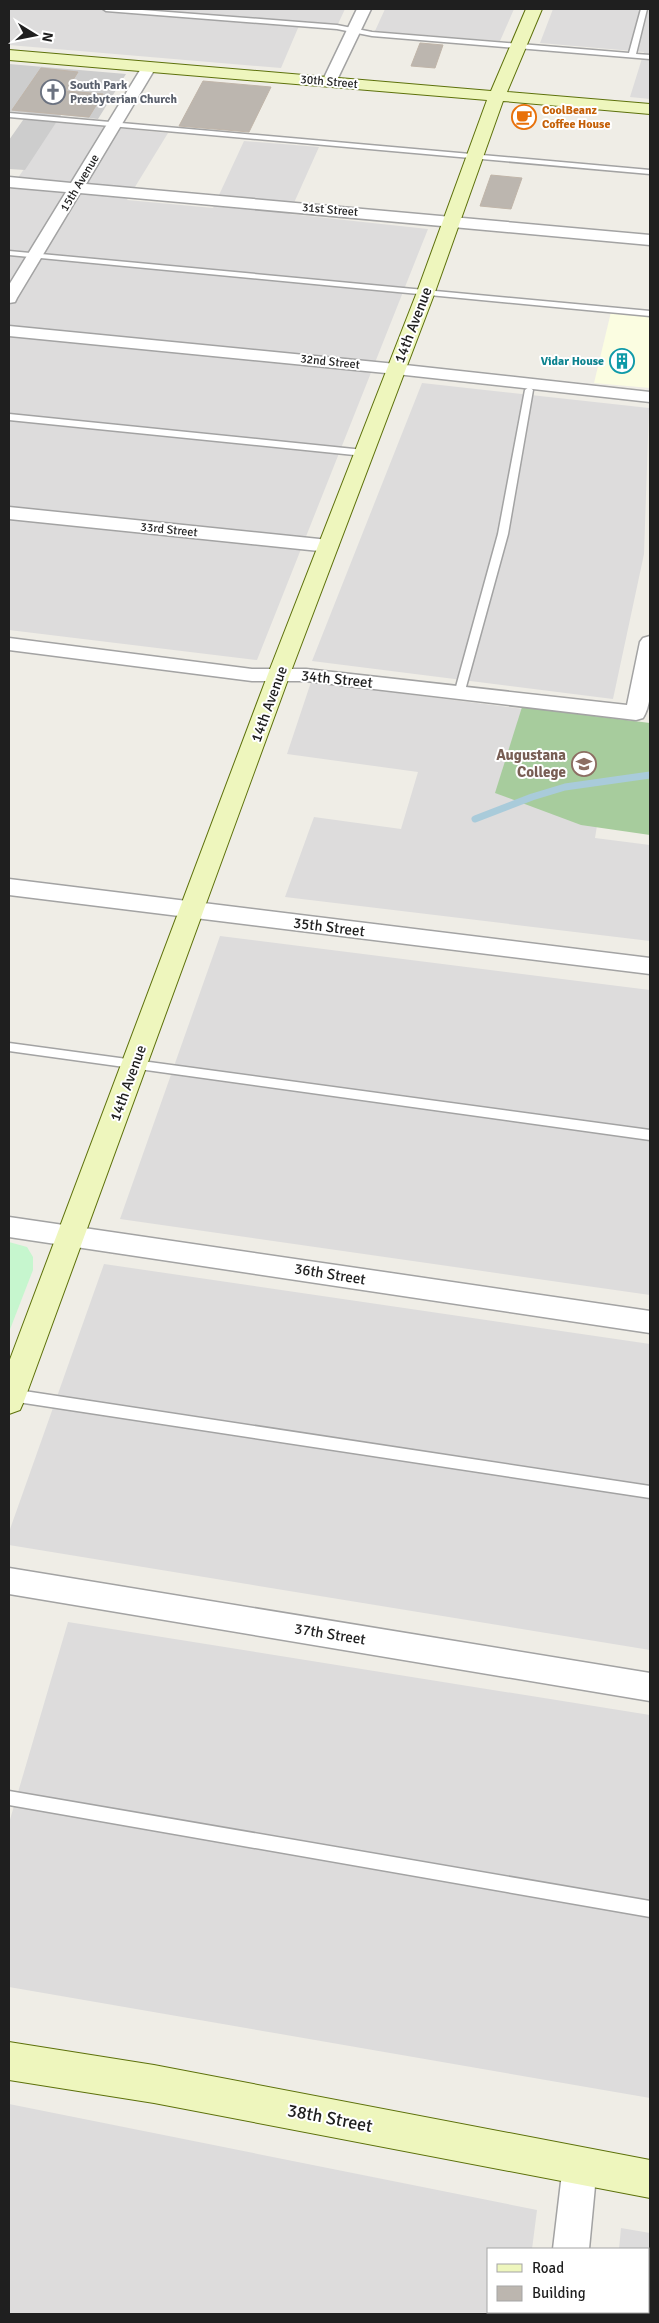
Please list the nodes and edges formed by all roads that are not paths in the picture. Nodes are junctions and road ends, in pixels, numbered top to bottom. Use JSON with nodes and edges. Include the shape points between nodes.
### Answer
{"nodes":[{"id":1,"x":106,"y":9,"type":"edge"},
{"id":2,"x":364,"y":9,"type":"edge"},
{"id":3,"x":534,"y":9,"type":"edge"},
{"id":4,"x":644,"y":9,"type":"edge"},
{"id":5,"x":354,"y":30,"type":"junction"},
{"id":6,"x":519,"y":45,"type":"junction"},
{"id":7,"x":9,"y":55,"type":"edge"},
{"id":8,"x":632,"y":55,"type":"junction"},
{"id":9,"x":650,"y":57,"type":"edge"},
{"id":10,"x":150,"y":67,"type":"junction"},
{"id":11,"x":328,"y":82,"type":"junction"},
{"id":12,"x":496,"y":96,"type":"junction"},
{"id":13,"x":650,"y":109,"type":"edge"},
{"id":14,"x":9,"y":115,"type":"edge"},
{"id":15,"x":115,"y":125,"type":"junction"},
{"id":16,"x":476,"y":156,"type":"junction"},
{"id":17,"x":650,"y":172,"type":"edge"},
{"id":18,"x":9,"y":182,"type":"edge"},
{"id":19,"x":76,"y":188,"type":"junction"},
{"id":20,"x":451,"y":220,"type":"junction"},
{"id":21,"x":650,"y":240,"type":"edge"},
{"id":22,"x":9,"y":253,"type":"edge"},
{"id":23,"x":35,"y":255,"type":"junction"},
{"id":24,"x":426,"y":292,"type":"junction"},
{"id":25,"x":9,"y":298,"type":"edge"},
{"id":26,"x":650,"y":314,"type":"edge"},
{"id":27,"x":9,"y":331,"type":"edge"},
{"id":28,"x":396,"y":369,"type":"junction"},
{"id":29,"x":528,"y":390,"type":"dead end"},
{"id":30,"x":650,"y":398,"type":"edge"},
{"id":31,"x":9,"y":417,"type":"edge"},
{"id":32,"x":364,"y":453,"type":"junction"},
{"id":33,"x":9,"y":513,"type":"edge"},
{"id":34,"x":329,"y":546,"type":"junction"},
{"id":35,"x":650,"y":642,"type":"edge"},
{"id":36,"x":9,"y":644,"type":"edge"},
{"id":37,"x":279,"y":674,"type":"junction"},
{"id":38,"x":459,"y":694,"type":"junction"},
{"id":39,"x":9,"y":887,"type":"edge"},
{"id":40,"x":192,"y":910,"type":"junction"},
{"id":41,"x":650,"y":966,"type":"edge"},
{"id":42,"x":9,"y":1046,"type":"edge"},
{"id":43,"x":136,"y":1063,"type":"junction"},
{"id":44,"x":650,"y":1134,"type":"edge"},
{"id":45,"x":9,"y":1227,"type":"edge"},
{"id":46,"x":72,"y":1236,"type":"junction"},
{"id":47,"x":650,"y":1322,"type":"edge"},
{"id":48,"x":10,"y":1398,"type":"edge"},
{"id":49,"x":650,"y":1492,"type":"edge"},
{"id":50,"x":9,"y":1581,"type":"edge"},
{"id":51,"x":650,"y":1687,"type":"edge"},
{"id":52,"x":9,"y":1798,"type":"edge"},
{"id":53,"x":650,"y":1909,"type":"edge"},
{"id":54,"x":9,"y":2061,"type":"edge"},
{"id":55,"x":580,"y":2165,"type":"junction"},
{"id":56,"x":650,"y":2179,"type":"edge"},
{"id":57,"x":571,"y":2248,"type":"edge"}],
"edges":[{"from":1,"to":5,"type":"lane"},
{"from":2,"to":5,"type":"street"},
{"from":3,"to":6,"type":"street","name":"14th Avenue"},
{"from":4,"to":8,"type":"lane"},
{"from":5,"to":6,"type":"lane"},
{"from":5,"to":11,"type":"street"},
{"from":6,"to":8,"type":"lane"},
{"from":6,"to":12,"type":"street","name":"14th Avenue"},
{"from":7,"to":10,"type":"street","name":"30th Street"},
{"from":8,"to":9,"type":"lane"},
{"from":10,"to":11,"type":"street","name":"30th Street"},
{"from":10,"to":15,"type":"street","name":"15th Avenue"},
{"from":11,"to":12,"type":"street","name":"30th Street"},
{"from":12,"to":13,"type":"street","name":"30th Street"},
{"from":12,"to":16,"type":"street","name":"14th Avenue"},
{"from":14,"to":15,"type":"lane"},
{"from":15,"to":16,"type":"lane"},
{"from":15,"to":19,"type":"street","name":"15th Avenue"},
{"from":16,"to":17,"type":"lane"},
{"from":16,"to":20,"type":"street","name":"14th Avenue"},
{"from":18,"to":19,"type":"street","name":"31st Street"},
{"from":19,"to":20,"type":"street","name":"31st Street"},
{"from":19,"to":23,"type":"street","name":"15th Avenue"},
{"from":20,"to":21,"type":"street","name":"31st Street"},
{"from":20,"to":24,"type":"street","name":"14th Avenue"},
{"from":22,"to":23,"type":"lane"},
{"from":23,"to":24,"type":"lane"},
{"from":23,"to":25,"type":"street","name":"15th Avenue"},
{"from":24,"to":26,"type":"lane"},
{"from":24,"to":28,"type":"street","name":"14th Avenue"},
{"from":27,"to":28,"type":"street","name":"32nd Street"},
{"from":28,"to":30,"type":"street","name":"32nd Street"},
{"from":28,"to":32,"type":"street","name":"14th Avenue"},
{"from":29,"to":38,"type":"lane","via":[[503,534]]},
{"from":31,"to":32,"type":"lane"},
{"from":32,"to":34,"type":"street","name":"14th Avenue"},
{"from":33,"to":34,"type":"street","name":"33rd Street"},
{"from":34,"to":37,"type":"street","name":"14th Avenue"},
{"from":35,"to":38,"type":"street","name":"34th Street","via":[[636,713]]},
{"from":36,"to":37,"type":"street","name":"34th Street","via":[[252,675]]},
{"from":37,"to":38,"type":"street","name":"34th Street"},
{"from":37,"to":40,"type":"street","name":"14th Avenue"},
{"from":39,"to":40,"type":"street","name":"35th Street"},
{"from":40,"to":41,"type":"street","name":"35th Street"},
{"from":40,"to":43,"type":"street","name":"14th Avenue"},
{"from":42,"to":43,"type":"lane"},
{"from":43,"to":44,"type":"lane"},
{"from":43,"to":46,"type":"street","name":"14th Avenue"},
{"from":45,"to":46,"type":"street","name":"36th Street"},
{"from":46,"to":47,"type":"street","name":"36th Street"},
{"from":46,"to":48,"type":"street","name":"14th Avenue"},
{"from":48,"to":49,"type":"lane"},
{"from":50,"to":51,"type":"street","name":"37th Street"},
{"from":52,"to":53,"type":"lane"},
{"from":54,"to":55,"type":"street","name":"38th Street","via":[[154,2084]]},
{"from":55,"to":56,"type":"street","name":"38th Street"},
{"from":55,"to":57,"type":"street"}]}
